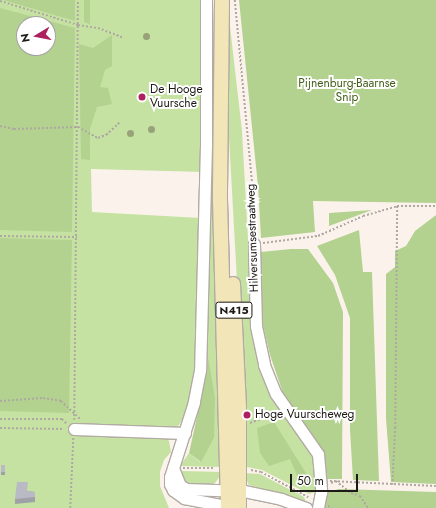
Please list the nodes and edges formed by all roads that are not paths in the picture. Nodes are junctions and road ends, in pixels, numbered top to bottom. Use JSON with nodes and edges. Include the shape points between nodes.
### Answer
{"nodes":[{"id":1,"x":206,"y":0,"type":"edge"},
{"id":2,"x":222,"y":0,"type":"edge"},
{"id":3,"x":254,"y":244,"type":"road end"},
{"id":4,"x":74,"y":429,"type":"road end"},
{"id":5,"x":185,"y":433,"type":"junction"},
{"id":6,"x":173,"y":468,"type":"junction"},
{"id":7,"x":234,"y":491,"type":"junction"},
{"id":8,"x":233,"y":508,"type":"edge"},
{"id":9,"x":306,"y":508,"type":"edge"},
{"id":10,"x":318,"y":508,"type":"edge"}],
"edges":[{"from":1,"to":5,"type":"street","name":"Hilversumsestraatweg","via":[[206,145],[200,370]]},
{"from":2,"to":7,"type":"main road","name":"Hilversumsestraatweg","number":"N415","via":[[222,112],[239,406]]},
{"from":3,"to":10,"type":"street","name":"Hilversumsestraatweg","via":[[256,326],[262,359],[276,394],[318,454],[321,492]]},
{"from":4,"to":5,"type":"street"},
{"from":5,"to":6,"type":"street","name":"Hilversumsestraatweg"},
{"from":6,"to":7,"type":"street","via":[[180,485],[186,489],[197,492]]},
{"from":6,"to":8,"type":"street","name":"Hilversumsestraatweg","via":[[170,484],[178,494]]},
{"from":7,"to":8,"type":"main road","name":"Hilversumsestraatweg","number":"N415"},
{"from":7,"to":9,"type":"street","via":[[281,499]]}]}
